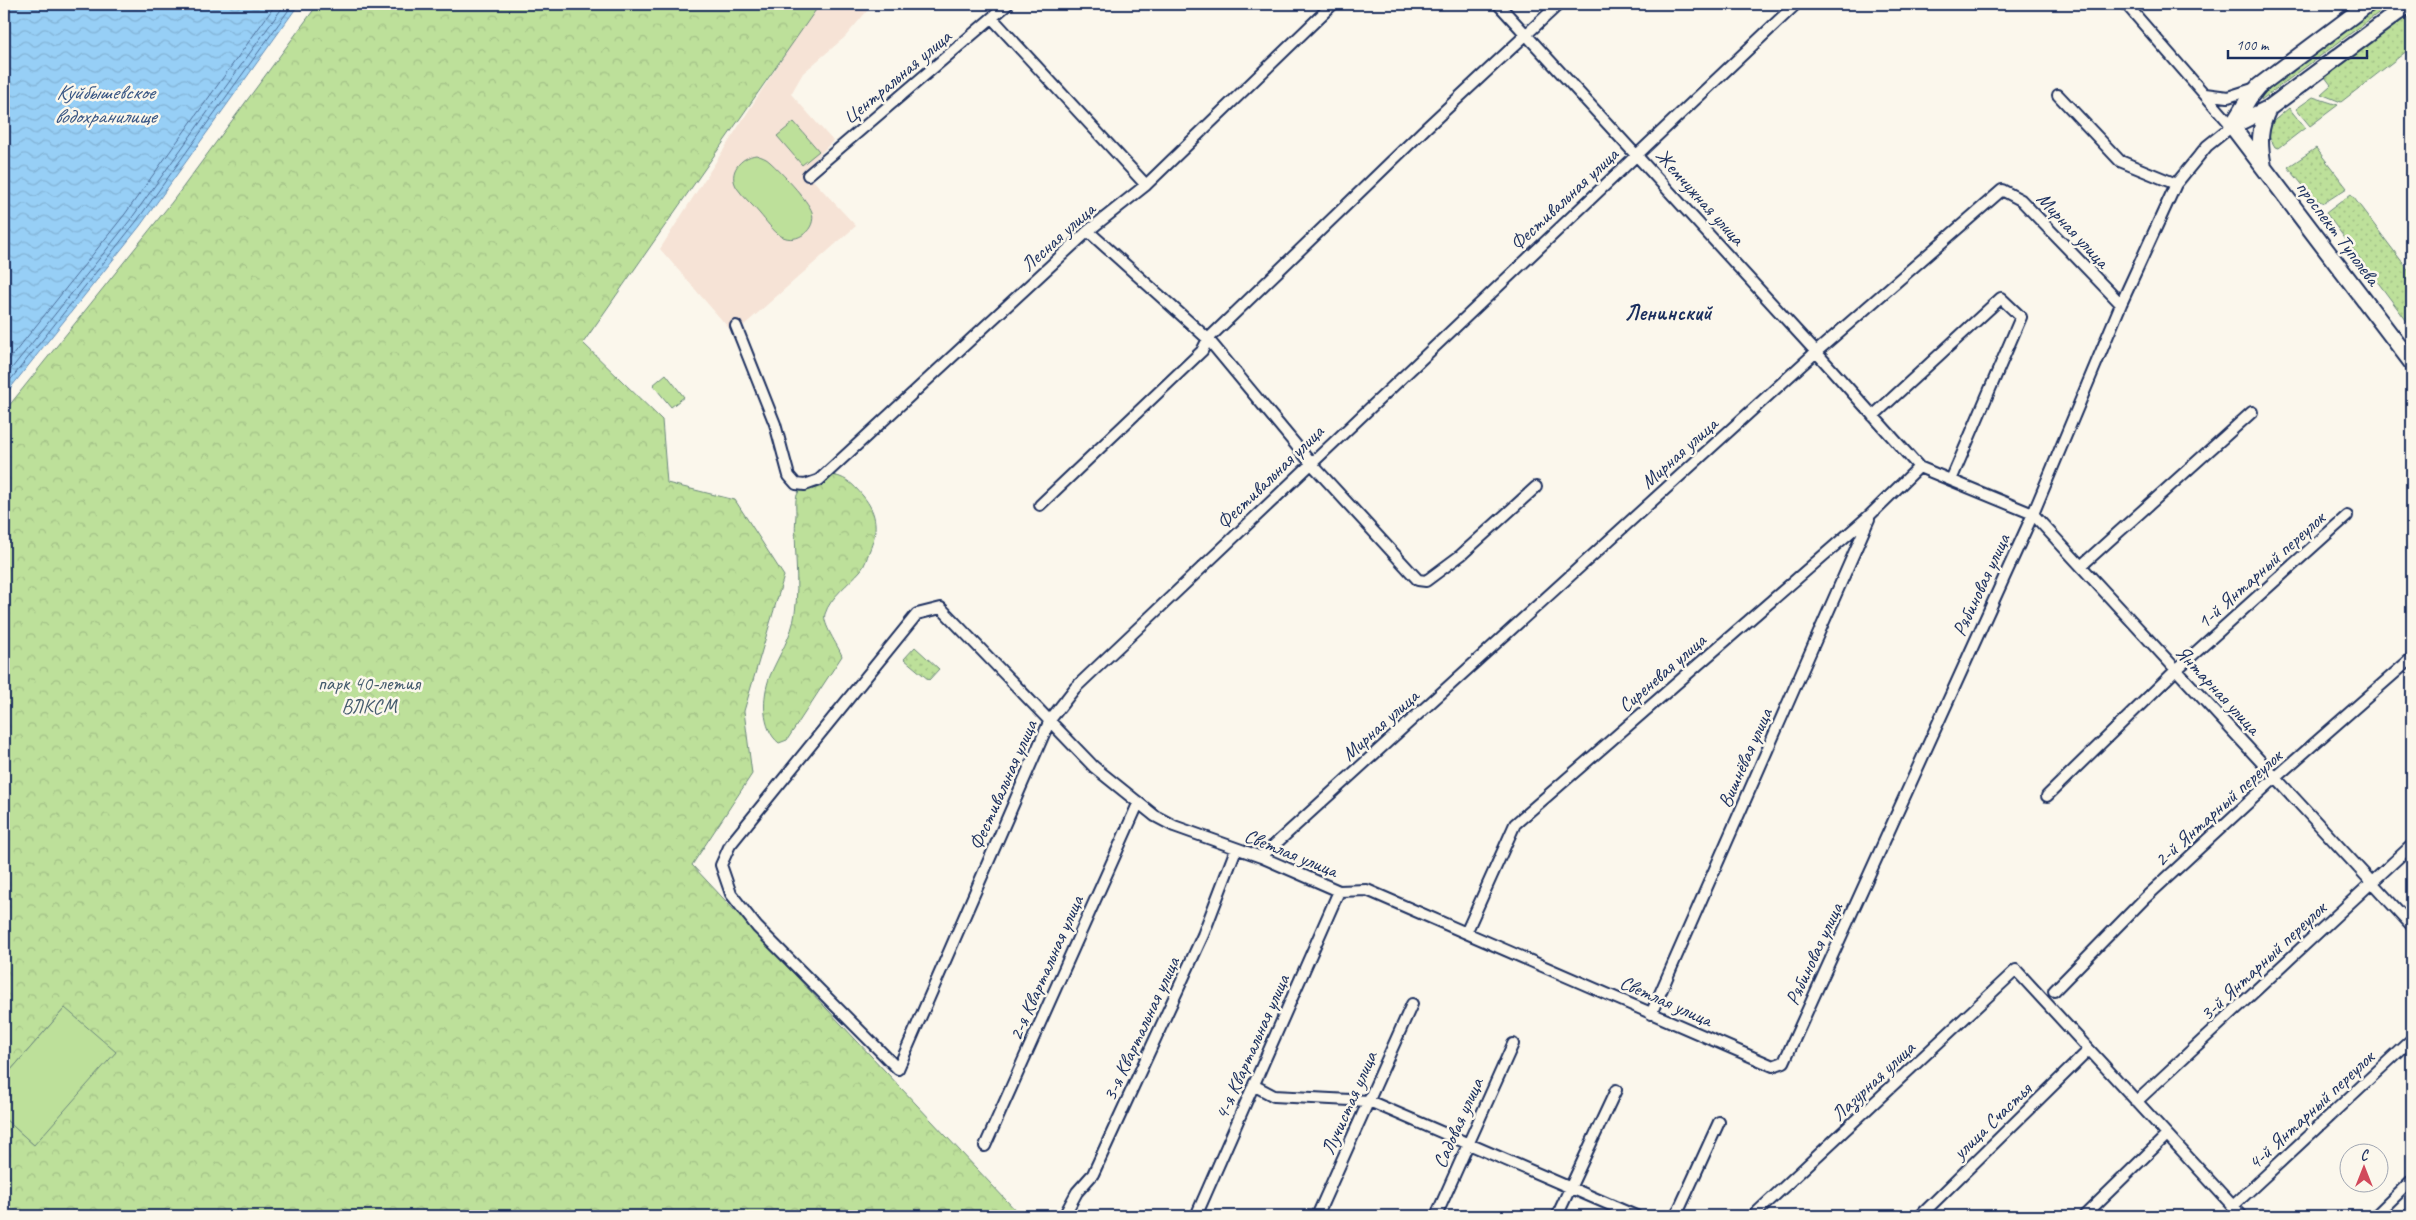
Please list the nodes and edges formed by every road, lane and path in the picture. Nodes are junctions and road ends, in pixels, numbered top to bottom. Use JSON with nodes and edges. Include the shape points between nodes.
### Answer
{"nodes":[{"id":1,"x":1008,"y":4,"type":"edge"},
{"id":2,"x":1333,"y":4,"type":"edge"},
{"id":3,"x":1498,"y":4,"type":"edge"},
{"id":4,"x":1559,"y":4,"type":"edge"},
{"id":5,"x":1796,"y":4,"type":"edge"},
{"id":6,"x":2126,"y":4,"type":"edge"},
{"id":7,"x":2368,"y":4,"type":"edge"},
{"id":8,"x":2403,"y":5,"type":"edge"},
{"id":9,"x":992,"y":18,"type":"junction"},
{"id":10,"x":1527,"y":35,"type":"junction"},
{"id":11,"x":2259,"y":86,"type":"junction"},
{"id":12,"x":2205,"y":94,"type":"junction"},
{"id":13,"x":2058,"y":95,"type":"dead end"},
{"id":14,"x":2269,"y":108,"type":"junction"},
{"id":15,"x":2232,"y":126,"type":"junction"},
{"id":16,"x":1636,"y":154,"type":"junction"},
{"id":17,"x":2264,"y":168,"type":"junction"},
{"id":18,"x":808,"y":175,"type":"dead end"},
{"id":19,"x":2176,"y":184,"type":"junction"},
{"id":20,"x":1146,"y":185,"type":"junction"},
{"id":21,"x":1088,"y":231,"type":"junction"},
{"id":22,"x":2121,"y":304,"type":"junction"},
{"id":23,"x":736,"y":326,"type":"dead end"},
{"id":24,"x":1208,"y":339,"type":"junction"},
{"id":25,"x":1816,"y":352,"type":"junction"},
{"id":26,"x":2412,"y":364,"type":"edge"},
{"id":27,"x":2252,"y":412,"type":"dead end"},
{"id":28,"x":1873,"y":416,"type":"junction"},
{"id":29,"x":1310,"y":462,"type":"junction"},
{"id":30,"x":1919,"y":467,"type":"junction"},
{"id":31,"x":1951,"y":480,"type":"junction"},
{"id":32,"x":1536,"y":487,"type":"dead end"},
{"id":33,"x":1040,"y":505,"type":"dead end"},
{"id":34,"x":2033,"y":514,"type":"junction"},
{"id":35,"x":1870,"y":515,"type":"junction"},
{"id":36,"x":2347,"y":516,"type":"dead end"},
{"id":37,"x":2081,"y":566,"type":"junction"},
{"id":38,"x":2412,"y":658,"type":"edge"},
{"id":39,"x":2176,"y":670,"type":"junction"},
{"id":40,"x":1050,"y":720,"type":"junction"},
{"id":41,"x":2275,"y":778,"type":"junction"},
{"id":42,"x":2047,"y":796,"type":"dead end"},
{"id":43,"x":1138,"y":804,"type":"junction"},
{"id":44,"x":2412,"y":845,"type":"edge"},
{"id":45,"x":1236,"y":849,"type":"junction"},
{"id":46,"x":1261,"y":858,"type":"junction"},
{"id":47,"x":2372,"y":884,"type":"junction"},
{"id":48,"x":1339,"y":891,"type":"junction"},
{"id":49,"x":2412,"y":926,"type":"edge"},
{"id":50,"x":1466,"y":933,"type":"junction"},
{"id":51,"x":2054,"y":991,"type":"dead end"},
{"id":52,"x":1412,"y":1004,"type":"dead end"},
{"id":53,"x":1652,"y":1014,"type":"junction"},
{"id":54,"x":2412,"y":1039,"type":"edge"},
{"id":55,"x":1513,"y":1044,"type":"dead end"},
{"id":56,"x":2089,"y":1050,"type":"junction"},
{"id":57,"x":1773,"y":1066,"type":"joint"},
{"id":58,"x":898,"y":1069,"type":"joint"},
{"id":59,"x":1255,"y":1086,"type":"junction"},
{"id":60,"x":1616,"y":1090,"type":"dead end"},
{"id":61,"x":1369,"y":1101,"type":"junction"},
{"id":62,"x":2136,"y":1102,"type":"junction"},
{"id":63,"x":1719,"y":1122,"type":"dead end"},
{"id":64,"x":2167,"y":1135,"type":"junction"},
{"id":65,"x":1468,"y":1143,"type":"junction"},
{"id":66,"x":985,"y":1146,"type":"dead end"},
{"id":67,"x":2412,"y":1180,"type":"edge"},
{"id":68,"x":1569,"y":1188,"type":"junction"},
{"id":69,"x":2233,"y":1206,"type":"junction"},
{"id":70,"x":1064,"y":1216,"type":"edge"},
{"id":71,"x":1196,"y":1216,"type":"edge"},
{"id":72,"x":1316,"y":1216,"type":"edge"},
{"id":73,"x":1436,"y":1216,"type":"edge"},
{"id":74,"x":1557,"y":1216,"type":"edge"},
{"id":75,"x":1636,"y":1216,"type":"edge"},
{"id":76,"x":1676,"y":1216,"type":"edge"},
{"id":77,"x":1753,"y":1216,"type":"edge"},
{"id":78,"x":1920,"y":1216,"type":"edge"},
{"id":79,"x":2084,"y":1216,"type":"edge"},
{"id":80,"x":2242,"y":1216,"type":"edge"},
{"id":81,"x":2375,"y":1216,"type":"edge"}],
"edges":[{"from":1,"to":9,"type":"street","name":"Центральная улица"},
{"from":2,"to":20,"type":"street","name":"Лесная улица"},
{"from":3,"to":10,"type":"street","name":"Жемчужная улица"},
{"from":4,"to":10,"type":"street"},
{"from":5,"to":16,"type":"street","name":"Фестивальная улица"},
{"from":6,"to":12,"type":"street"},
{"from":7,"to":11,"type":"main road"},
{"from":8,"to":14,"type":"main road"},
{"from":9,"to":18,"type":"street","name":"Центральная улица"},
{"from":9,"to":20,"type":"street"},
{"from":10,"to":16,"type":"street","name":"Жемчужная улица"},
{"from":10,"to":24,"type":"street"},
{"from":11,"to":12,"type":"street","via":[[2228,97]]},
{"from":11,"to":15,"type":"main road"},
{"from":12,"to":15,"type":"street"},
{"from":13,"to":19,"type":"street","via":[[2120,161]]},
{"from":14,"to":15,"type":"main road"},
{"from":14,"to":17,"type":"main road","via":[[2260,134]]},
{"from":15,"to":17,"type":"main road","name":"проспект Туполева"},
{"from":15,"to":19,"type":"street","name":"Рябиновая улица","via":[[2207,146]]},
{"from":16,"to":25,"type":"street","name":"Жемчужная улица"},
{"from":16,"to":29,"type":"street","name":"Фестивальная улица"},
{"from":17,"to":26,"type":"main road","name":"проспект Туполева"},
{"from":19,"to":22,"type":"street","name":"Рябиновая улица"},
{"from":20,"to":21,"type":"street","name":"Лесная улица"},
{"from":21,"to":23,"type":"street","name":"Лесная улица","via":[[831,471],[805,485],[792,482],[789,476],[775,424]]},
{"from":21,"to":24,"type":"street"},
{"from":22,"to":25,"type":"street","name":"Мирная улица","via":[[2021,200],[2002,190]]},
{"from":22,"to":34,"type":"street","name":"Рябиновая улица"},
{"from":24,"to":29,"type":"street"},
{"from":24,"to":33,"type":"street","via":[[1202,351]]},
{"from":25,"to":28,"type":"street","name":"Жемчужная улица"},
{"from":25,"to":46,"type":"street","name":"Мирная улица"},
{"from":27,"to":37,"type":"street"},
{"from":28,"to":30,"type":"street","name":"Жемчужная улица"},
{"from":28,"to":31,"type":"street","via":[[2001,298],[2021,317]]},
{"from":29,"to":32,"type":"street","via":[[1418,580],[1426,581],[1461,555]]},
{"from":29,"to":40,"type":"street","name":"Фестивальная улица","via":[[1075,688]]},
{"from":30,"to":31,"type":"street"},
{"from":30,"to":35,"type":"street","name":"Сиреневая улица"},
{"from":31,"to":34,"type":"street"},
{"from":34,"to":37,"type":"street","name":"Янтарная улица"},
{"from":34,"to":57,"type":"street","name":"Рябиновая улица","via":[[1784,1062]]},
{"from":35,"to":50,"type":"street","name":"Сиреневая улица","via":[[1515,824]]},
{"from":35,"to":53,"type":"street","name":"Вишнёвая улица"},
{"from":36,"to":39,"type":"street","name":"1-й Янтарный переулок"},
{"from":37,"to":39,"type":"street","name":"Янтарная улица"},
{"from":38,"to":41,"type":"street","name":"2-й Янтарный переулок"},
{"from":39,"to":41,"type":"street","name":"Янтарная улица"},
{"from":39,"to":42,"type":"street","name":"1-й Янтарный переулок"},
{"from":40,"to":43,"type":"street","name":"Светлая улица","via":[[1094,767]]},
{"from":40,"to":58,"type":"street","name":"Фестивальная улица"},
{"from":40,"to":58,"type":"street","name":"Светлая улица","via":[[941,608],[917,614],[730,845],[721,865],[731,894],[757,927]]},
{"from":41,"to":47,"type":"street","name":"Янтарная улица"},
{"from":41,"to":51,"type":"street","name":"2-й Янтарный переулок","via":[[2145,898]]},
{"from":43,"to":45,"type":"street","name":"Светлая улица","via":[[1174,826]]},
{"from":43,"to":66,"type":"street","name":"2-я Квартальная улица"},
{"from":44,"to":47,"type":"street","name":"3-й Янтарный переулок"},
{"from":45,"to":46,"type":"street","name":"Светлая улица"},
{"from":45,"to":70,"type":"street","name":"3-я Квартальная улица","via":[[1203,935],[1093,1174],[1077,1192]]},
{"from":46,"to":48,"type":"street","name":"Светлая улица"},
{"from":47,"to":49,"type":"street","name":"Янтарная улица"},
{"from":47,"to":62,"type":"street","name":"3-й Янтарный переулок"},
{"from":48,"to":50,"type":"street","name":"Светлая улица","via":[[1367,890]]},
{"from":48,"to":59,"type":"street","name":"4-я Квартальная улица"},
{"from":50,"to":53,"type":"street","name":"Светлая улица"},
{"from":52,"to":61,"type":"street","name":"Лучистая улица"},
{"from":53,"to":57,"type":"street","name":"Светлая улица"},
{"from":54,"to":69,"type":"street","name":"4-й Янтарный переулок"},
{"from":55,"to":65,"type":"street","name":"Садовая улица"},
{"from":56,"to":62,"type":"street"},
{"from":56,"to":77,"type":"street","name":"Лазурная улица","via":[[2016,970]]},
{"from":56,"to":78,"type":"street","name":"улица Счастья"},
{"from":59,"to":61,"type":"street","via":[[1274,1096]]},
{"from":59,"to":71,"type":"street","name":"4-я Квартальная улица"},
{"from":60,"to":68,"type":"street"},
{"from":61,"to":65,"type":"street"},
{"from":61,"to":72,"type":"street","name":"Лучистая улица"},
{"from":62,"to":64,"type":"street"},
{"from":63,"to":76,"type":"street"},
{"from":64,"to":69,"type":"street"},
{"from":64,"to":79,"type":"street"},
{"from":65,"to":68,"type":"street"},
{"from":65,"to":73,"type":"street","name":"Садовая улица"},
{"from":67,"to":81,"type":"street"},
{"from":68,"to":74,"type":"street"},
{"from":68,"to":75,"type":"street"},
{"from":69,"to":80,"type":"street"}]}
